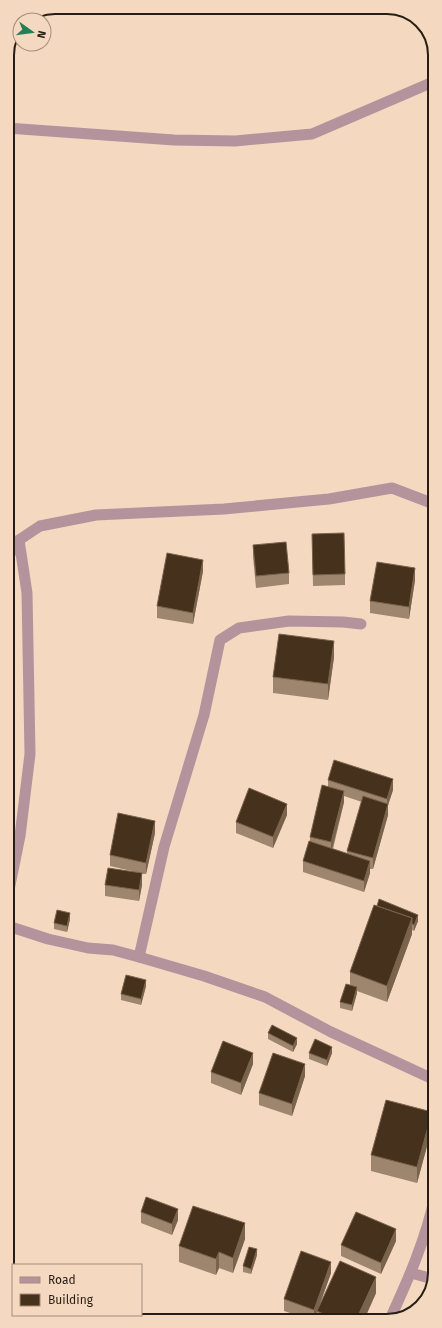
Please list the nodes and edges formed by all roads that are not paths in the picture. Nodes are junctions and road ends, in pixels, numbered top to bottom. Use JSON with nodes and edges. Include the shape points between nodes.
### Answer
{"nodes":[{"id":1,"x":428,"y":85,"type":"edge"},
{"id":2,"x":14,"y":128,"type":"edge"},
{"id":3,"x":428,"y":502,"type":"edge"},
{"id":4,"x":19,"y":540,"type":"junction"},
{"id":5,"x":14,"y":548,"type":"edge"},
{"id":6,"x":361,"y":624,"type":"dead end"},
{"id":7,"x":14,"y":866,"type":"edge"},
{"id":8,"x":14,"y":928,"type":"edge"},
{"id":9,"x":139,"y":957,"type":"junction"},
{"id":10,"x":428,"y":1077,"type":"edge"},
{"id":11,"x":428,"y":1220,"type":"edge"},
{"id":12,"x":411,"y":1273,"type":"junction"},
{"id":13,"x":427,"y":1277,"type":"edge"},
{"id":14,"x":392,"y":1314,"type":"edge"}],
"edges":[{"from":1,"to":2,"type":"street","via":[[312,134],[235,141]]},
{"from":3,"to":4,"type":"street","via":[[392,488],[329,498],[224,509],[96,515],[40,526]]},
{"from":4,"to":5,"type":"street"},
{"from":4,"to":7,"type":"street","via":[[27,593],[30,754]]},
{"from":6,"to":9,"type":"street","via":[[289,622],[239,628],[220,640],[204,714],[164,847]]},
{"from":8,"to":9,"type":"street","via":[[48,939]]},
{"from":9,"to":10,"type":"street","via":[[265,997],[331,1032]]},
{"from":11,"to":12,"type":"street"},
{"from":12,"to":13,"type":"street"},
{"from":12,"to":14,"type":"street"}]}
